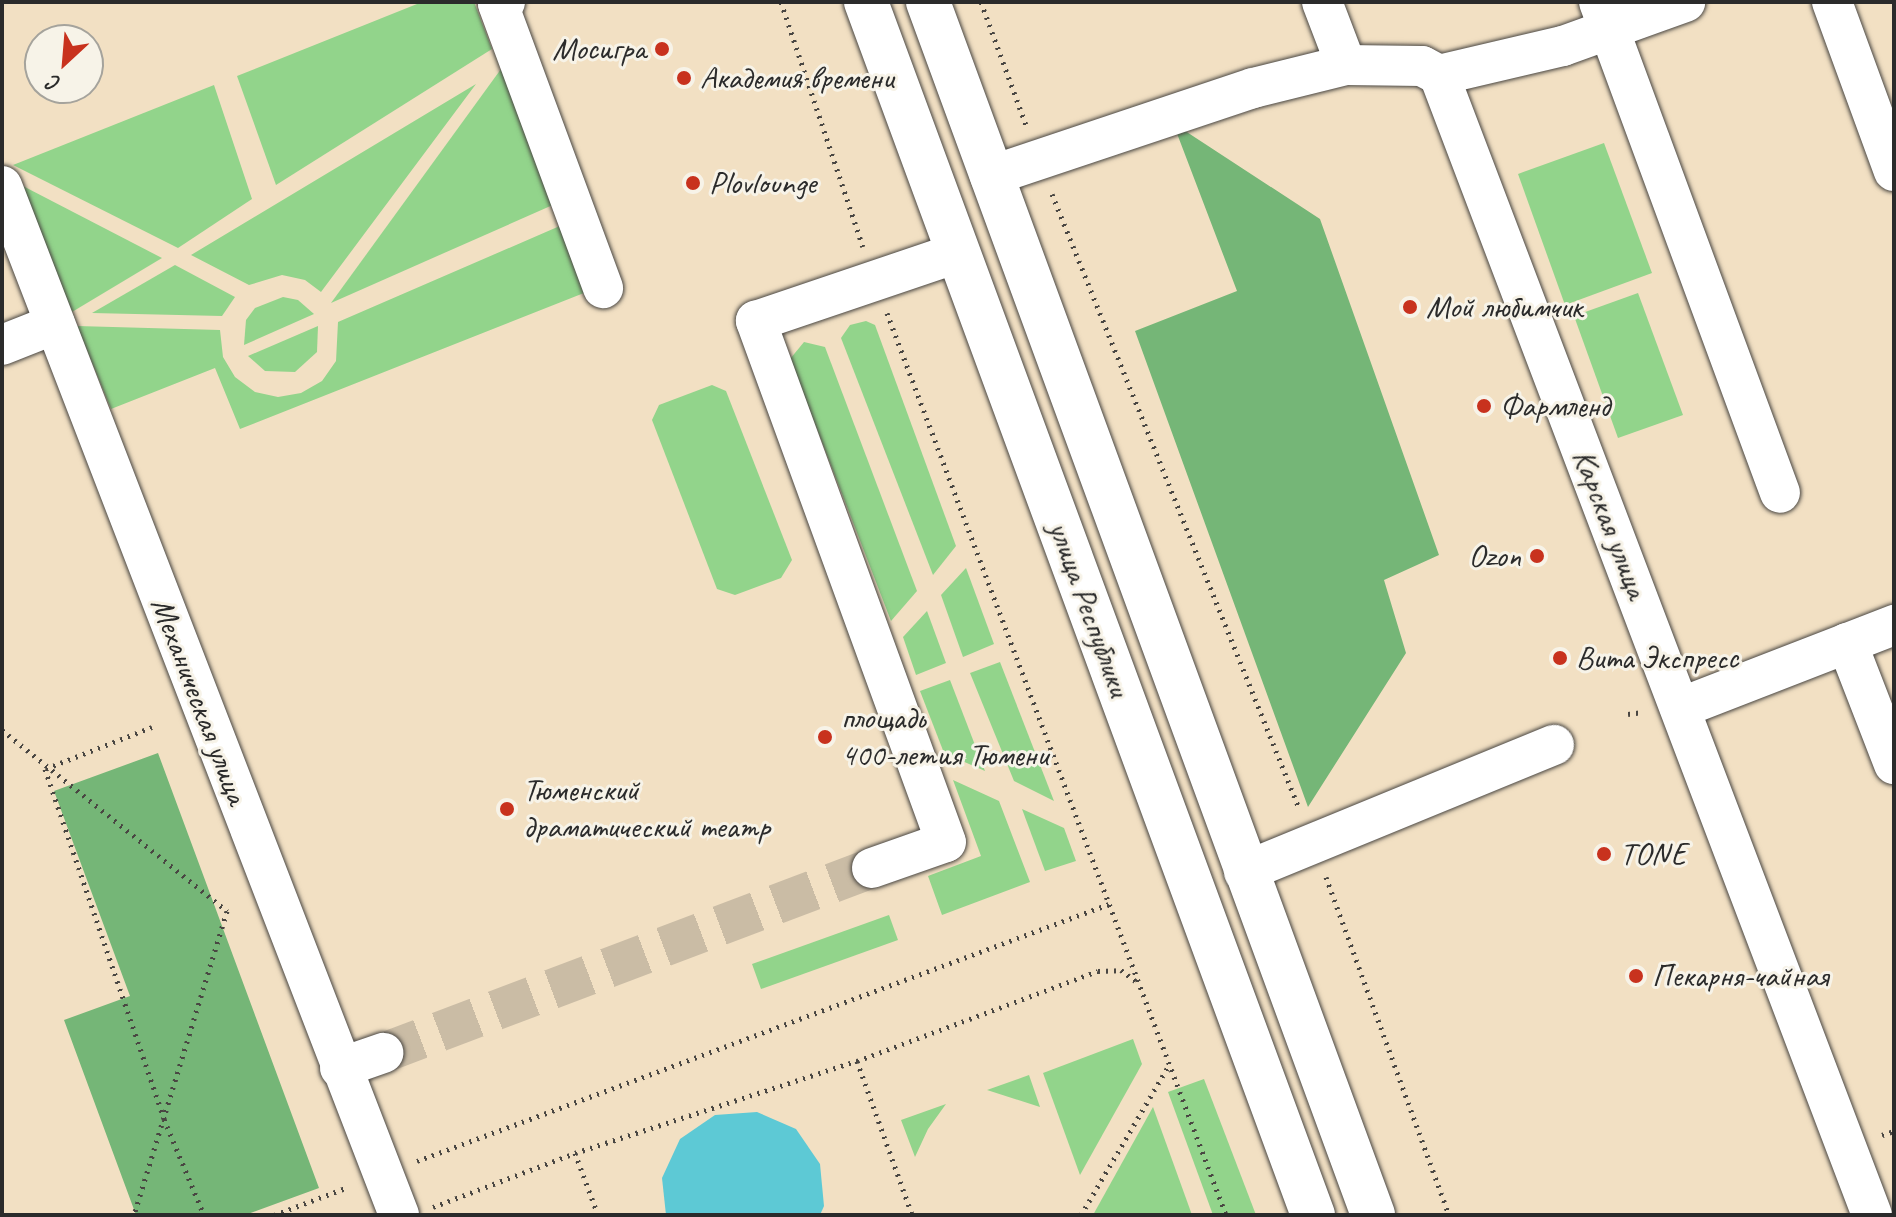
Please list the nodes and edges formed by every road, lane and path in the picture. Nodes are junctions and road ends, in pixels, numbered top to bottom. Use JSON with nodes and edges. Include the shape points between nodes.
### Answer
{"nodes":[{"id":1,"x":505,"y":2,"type":"edge"},
{"id":2,"x":781,"y":2,"type":"edge"},
{"id":3,"x":866,"y":2,"type":"edge"},
{"id":4,"x":928,"y":2,"type":"edge"},
{"id":5,"x":981,"y":2,"type":"edge"},
{"id":6,"x":1322,"y":2,"type":"edge"},
{"id":7,"x":1685,"y":2,"type":"edge"},
{"id":8,"x":1832,"y":2,"type":"edge"},
{"id":9,"x":1604,"y":17,"type":"edge"},
{"id":10,"x":1346,"y":65,"type":"junction"},
{"id":11,"x":1439,"y":75,"type":"junction"},
{"id":12,"x":1039,"y":160,"type":"junction"},
{"id":13,"x":1894,"y":171,"type":"edge"},
{"id":14,"x":990,"y":176,"type":"junction"},
{"id":15,"x":2,"y":186,"type":"edge"},
{"id":16,"x":957,"y":253,"type":"junction"},
{"id":17,"x":874,"y":279,"type":"junction"},
{"id":18,"x":603,"y":288,"type":"dead end"},
{"id":19,"x":55,"y":324,"type":"junction"},
{"id":20,"x":2,"y":345,"type":"edge"},
{"id":21,"x":1780,"y":493,"type":"dead end"},
{"id":22,"x":1894,"y":625,"type":"edge"},
{"id":23,"x":1847,"y":643,"type":"junction"},
{"id":24,"x":1680,"y":708,"type":"junction"},
{"id":25,"x":152,"y":727,"type":"dead end"},
{"id":26,"x":2,"y":730,"type":"edge"},
{"id":27,"x":1554,"y":745,"type":"dead end"},
{"id":28,"x":1894,"y":764,"type":"edge"},
{"id":29,"x":45,"y":769,"type":"junction"},
{"id":30,"x":1315,"y":847,"type":"junction"},
{"id":31,"x":872,"y":868,"type":"tunnel mouth"},
{"id":32,"x":1244,"y":872,"type":"junction"},
{"id":33,"x":1109,"y":904,"type":"junction"},
{"id":34,"x":1139,"y":984,"type":"junction"},
{"id":35,"x":383,"y":1053,"type":"tunnel mouth"},
{"id":36,"x":857,"y":1061,"type":"junction"},
{"id":37,"x":1169,"y":1064,"type":"junction"},
{"id":38,"x":340,"y":1068,"type":"junction"},
{"id":39,"x":164,"y":1119,"type":"junction"},
{"id":40,"x":575,"y":1153,"type":"junction"},
{"id":41,"x":382,"y":1173,"type":"junction"},
{"id":42,"x":414,"y":1212,"type":"edge"},
{"id":43,"x":134,"y":1215,"type":"edge"},
{"id":44,"x":204,"y":1215,"type":"edge"},
{"id":45,"x":274,"y":1215,"type":"edge"},
{"id":46,"x":598,"y":1215,"type":"edge"},
{"id":47,"x":912,"y":1215,"type":"edge"},
{"id":48,"x":1081,"y":1215,"type":"edge"},
{"id":49,"x":1226,"y":1215,"type":"edge"},
{"id":50,"x":1313,"y":1215,"type":"edge"},
{"id":51,"x":1373,"y":1215,"type":"edge"},
{"id":52,"x":1449,"y":1215,"type":"edge"},
{"id":53,"x":1872,"y":1215,"type":"edge"}],
"edges":[{"from":1,"to":18,"type":"street","via":[[498,4]]},
{"from":2,"to":17,"type":"path"},
{"from":3,"to":16,"type":"main road","name":"улица Республики"},
{"from":4,"to":14,"type":"main road","name":"улица Республики"},
{"from":5,"to":12,"type":"path"},
{"from":6,"to":10,"type":"street"},
{"from":7,"to":9,"type":"street"},
{"from":8,"to":13,"type":"street"},
{"from":9,"to":11,"type":"street"},
{"from":9,"to":21,"type":"street"},
{"from":10,"to":11,"type":"street","via":[[1422,66]]},
{"from":10,"to":12,"type":"street","via":[[1240,92]]},
{"from":11,"to":24,"type":"street","name":"Карская улица"},
{"from":12,"to":14,"type":"street"},
{"from":12,"to":30,"type":"path"},
{"from":14,"to":32,"type":"main road","name":"улица Республики"},
{"from":15,"to":19,"type":"street","name":"Механическая улица"},
{"from":16,"to":17,"type":"street"},
{"from":16,"to":50,"type":"main road","name":"улица Республики"},
{"from":17,"to":31,"type":"street","via":[[756,321],[946,842]]},
{"from":17,"to":33,"type":"path"},
{"from":19,"to":20,"type":"street"},
{"from":19,"to":38,"type":"street","name":"Механическая улица"},
{"from":22,"to":23,"type":"street"},
{"from":23,"to":24,"type":"street"},
{"from":23,"to":28,"type":"street"},
{"from":24,"to":53,"type":"street","name":"Карская улица"},
{"from":25,"to":29,"type":"path"},
{"from":26,"to":29,"type":"path"},
{"from":27,"to":30,"type":"street"},
{"from":29,"to":39,"type":"path"},
{"from":29,"to":39,"type":"path","via":[[227,911]]},
{"from":30,"to":32,"type":"street"},
{"from":30,"to":52,"type":"path"},
{"from":32,"to":51,"type":"main road","name":"улица Республики"},
{"from":33,"to":34,"type":"path"},
{"from":33,"to":41,"type":"path"},
{"from":34,"to":36,"type":"path","via":[[1121,970],[1098,971]]},
{"from":34,"to":37,"type":"path"},
{"from":35,"to":38,"type":"street"},
{"from":36,"to":40,"type":"path"},
{"from":36,"to":47,"type":"path"},
{"from":37,"to":48,"type":"path"},
{"from":37,"to":49,"type":"path"},
{"from":38,"to":41,"type":"street","name":"Механическая улица"},
{"from":39,"to":43,"type":"path"},
{"from":39,"to":44,"type":"path"},
{"from":40,"to":42,"type":"path"},
{"from":40,"to":46,"type":"path"},
{"from":41,"to":42,"type":"street","name":"Механическая улица"},
{"from":41,"to":45,"type":"path"}]}
